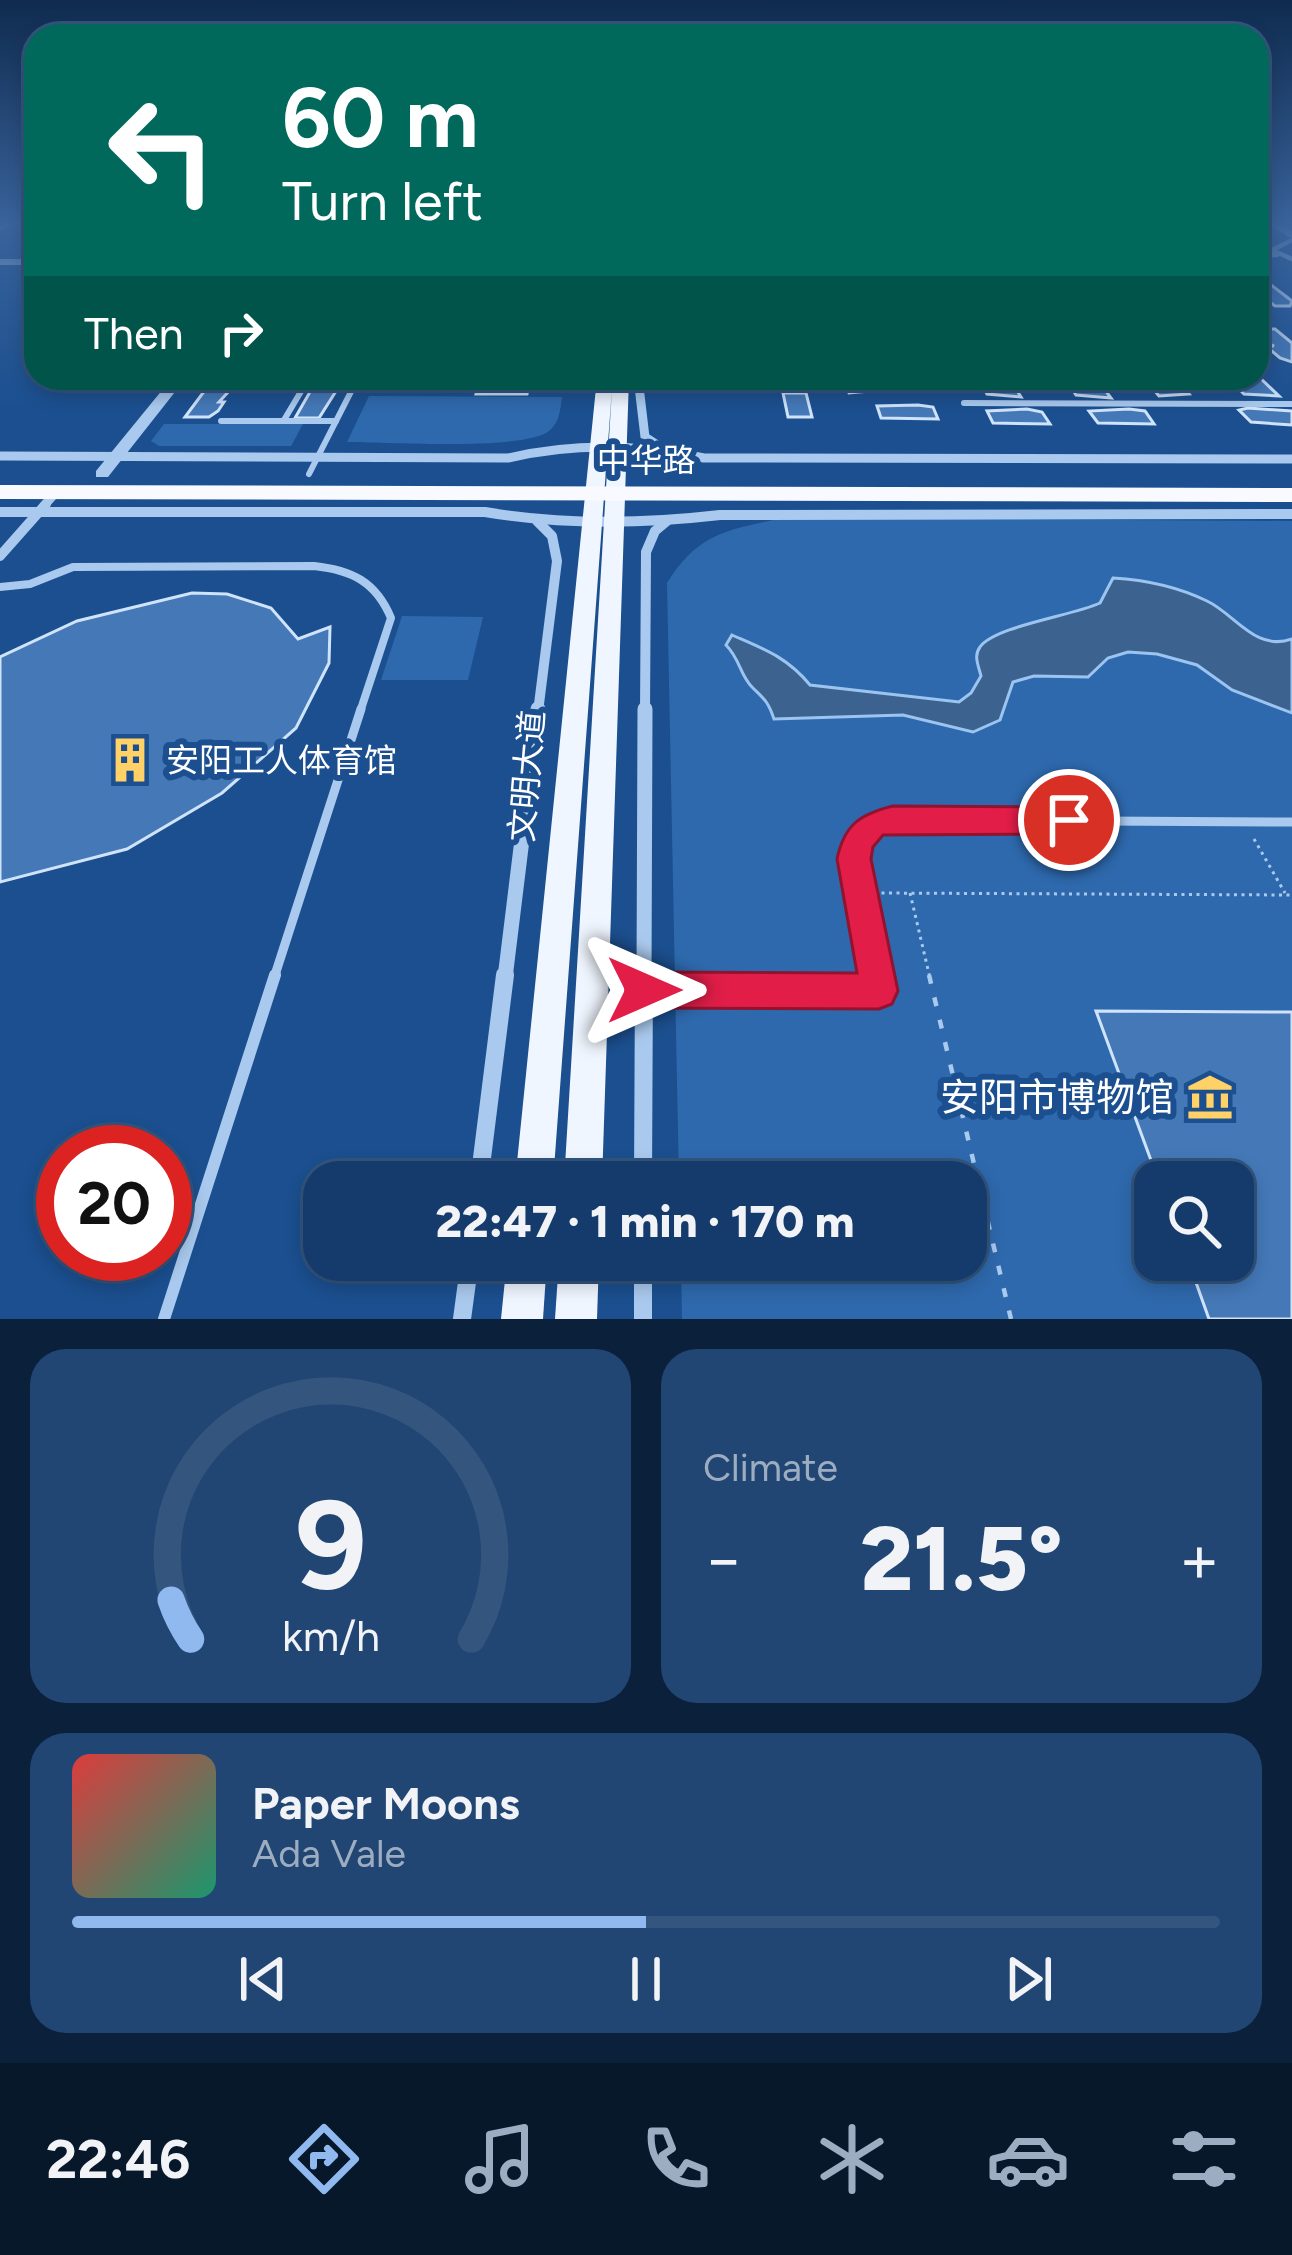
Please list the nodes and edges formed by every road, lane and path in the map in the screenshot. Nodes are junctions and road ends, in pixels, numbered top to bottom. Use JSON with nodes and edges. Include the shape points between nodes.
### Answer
{"nodes":[{"id":1,"x":169,"y":390,"type":"edge"},
{"id":2,"x":302,"y":390,"type":"edge"},
{"id":3,"x":352,"y":390,"type":"edge"},
{"id":4,"x":605,"y":390,"type":"edge"},
{"id":5,"x":618,"y":390,"type":"edge"},
{"id":6,"x":639,"y":390,"type":"edge"},
{"id":7,"x":964,"y":404,"type":"dead end"},
{"id":8,"x":1292,"y":404,"type":"edge"},
{"id":9,"x":221,"y":421,"type":"dead end"},
{"id":10,"x":283,"y":421,"type":"junction"},
{"id":11,"x":336,"y":422,"type":"junction"},
{"id":12,"x":664,"y":449,"type":"junction"},
{"id":13,"x":0,"y":456,"type":"edge"},
{"id":14,"x":1292,"y":459,"type":"edge"},
{"id":15,"x":109,"y":465,"type":"junction"},
{"id":16,"x":314,"y":466,"type":"junction"},
{"id":17,"x":0,"y":474,"type":"edge"},
{"id":18,"x":1292,"y":477,"type":"edge"},
{"id":19,"x":606,"y":484,"type":"junction"},
{"id":20,"x":0,"y":492,"type":"edge"},
{"id":21,"x":56,"y":492,"type":"junction"},
{"id":22,"x":1292,"y":495,"type":"edge"},
{"id":23,"x":0,"y":512,"type":"edge"},
{"id":24,"x":38,"y":512,"type":"junction"},
{"id":25,"x":1292,"y":514,"type":"edge"},
{"id":26,"x":538,"y":521,"type":"junction"},
{"id":27,"x":667,"y":521,"type":"junction"},
{"id":28,"x":0,"y":556,"type":"edge"},
{"id":29,"x":0,"y":587,"type":"edge"},
{"id":30,"x":1244,"y":821,"type":"junction"},
{"id":31,"x":1292,"y":822,"type":"edge"},
{"id":32,"x":860,"y":893,"type":"junction"},
{"id":33,"x":910,"y":893,"type":"junction"},
{"id":34,"x":1289,"y":895,"type":"edge"},
{"id":35,"x":644,"y":990,"type":"junction"},
{"id":36,"x":482,"y":1161,"type":"edge"},
{"id":37,"x":536,"y":1161,"type":"edge"},
{"id":38,"x":584,"y":1161,"type":"edge"},
{"id":39,"x":644,"y":1161,"type":"edge"},
{"id":40,"x":467,"y":1281,"type":"edge"},
{"id":41,"x":525,"y":1281,"type":"edge"},
{"id":42,"x":578,"y":1281,"type":"edge"},
{"id":43,"x":643,"y":1281,"type":"edge"},
{"id":44,"x":164,"y":1319,"type":"edge"},
{"id":45,"x":462,"y":1319,"type":"edge"},
{"id":46,"x":522,"y":1319,"type":"edge"},
{"id":47,"x":576,"y":1319,"type":"edge"},
{"id":48,"x":643,"y":1319,"type":"edge"},
{"id":49,"x":1011,"y":1319,"type":"edge"}],
"edges":[{"from":1,"to":15,"type":"street"},
{"from":2,"to":10,"type":"lane"},
{"from":3,"to":11,"type":"lane"},
{"from":4,"to":19,"type":"main road","name":"文明大道"},
{"from":5,"to":19,"type":"main road","name":"文明大道"},
{"from":6,"to":12,"type":"street","via":[[645,436]]},
{"from":7,"to":8,"type":"lane"},
{"from":9,"to":10,"type":"lane"},
{"from":10,"to":11,"type":"lane"},
{"from":11,"to":16,"type":"lane"},
{"from":12,"to":14,"type":"street","via":[[704,458]]},
{"from":12,"to":19,"type":"street"},
{"from":13,"to":15,"type":"street"},
{"from":15,"to":16,"type":"highway","name":"中华路"},
{"from":15,"to":17,"type":"highway","name":"中华路"},
{"from":16,"to":19,"type":"highway","name":"中华路"},
{"from":18,"to":19,"type":"highway","name":"中华路"},
{"from":19,"to":21,"type":"highway","name":"中华路"},
{"from":19,"to":22,"type":"highway","name":"中华路"},
{"from":19,"to":26,"type":"street"},
{"from":19,"to":27,"type":"street"},
{"from":19,"to":37,"type":"main road","name":"文明大道"},
{"from":19,"to":38,"type":"main road","name":"文明大道"},
{"from":20,"to":21,"type":"highway","name":"中华路"},
{"from":21,"to":24,"type":"street"},
{"from":23,"to":24,"type":"street"},
{"from":24,"to":26,"type":"street","via":[[484,512]]},
{"from":24,"to":28,"type":"street"},
{"from":25,"to":27,"type":"street","via":[[720,514]]},
{"from":26,"to":36,"type":"street","via":[[552,536],[557,561]]},
{"from":27,"to":35,"type":"street","via":[[646,552]]},
{"from":29,"to":44,"type":"lane","via":[[73,567],[314,566],[368,580],[391,618]]},
{"from":30,"to":31,"type":"lane"},
{"from":30,"to":32,"type":"lane","via":[[893,820],[873,824],[857,842]]},
{"from":30,"to":34,"type":"path"},
{"from":32,"to":33,"type":"path"},
{"from":32,"to":35,"type":"lane","via":[[879,991]]},
{"from":33,"to":34,"type":"path"},
{"from":33,"to":49,"type":"path"},
{"from":35,"to":39,"type":"street"},
{"from":40,"to":45,"type":"street"},
{"from":41,"to":46,"type":"main road"},
{"from":42,"to":47,"type":"main road"},
{"from":43,"to":48,"type":"street"}]}
